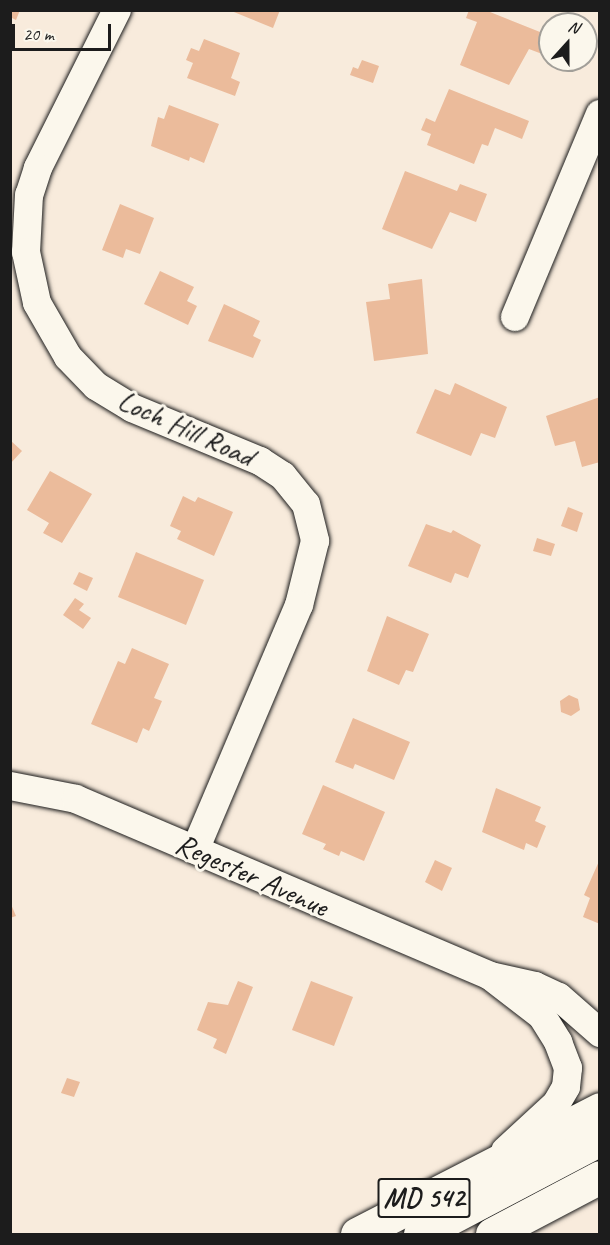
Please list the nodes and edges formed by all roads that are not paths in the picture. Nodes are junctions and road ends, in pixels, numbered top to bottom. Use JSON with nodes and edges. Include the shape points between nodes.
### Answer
{"nodes":[{"id":1,"x":117,"y":10,"type":"edge"},
{"id":2,"x":600,"y":114,"type":"edge"},
{"id":3,"x":515,"y":317,"type":"dead end"},
{"id":4,"x":10,"y":786,"type":"edge"},
{"id":5,"x":195,"y":850,"type":"junction"},
{"id":6,"x":490,"y":976,"type":"junction"},
{"id":7,"x":600,"y":1033,"type":"edge"},
{"id":8,"x":600,"y":1109,"type":"edge"},
{"id":9,"x":600,"y":1139,"type":"edge"},
{"id":10,"x":491,"y":1163,"type":"junction"},
{"id":11,"x":600,"y":1177,"type":"edge"},
{"id":12,"x":357,"y":1234,"type":"edge"},
{"id":13,"x":420,"y":1234,"type":"edge"},
{"id":14,"x":492,"y":1234,"type":"edge"}],
"edges":[{"from":1,"to":5,"type":"street","name":"Loch Hill Road","via":[[38,168],[29,195],[26,252],[37,303],[68,357],[96,386],[132,408],[260,461],[283,476],[306,504],[315,541],[299,605]]},
{"from":2,"to":3,"type":"street"},
{"from":4,"to":5,"type":"street","name":"Regester Avenue","via":[[76,799]]},
{"from":5,"to":6,"type":"street","name":"Regester Avenue"},
{"from":6,"to":7,"type":"street","name":"Regester Avenue","via":[[535,986],[559,997]]},
{"from":6,"to":10,"type":"street","name":"Regester Avenue","via":[[542,1016],[568,1068],[566,1087],[556,1104]]},
{"from":8,"to":10,"type":"main road","number":"MD 542"},
{"from":9,"to":13,"type":"main road"},
{"from":10,"to":12,"type":"main road","number":"MD 542"},
{"from":11,"to":14,"type":"main road","number":"MD 542"}]}
